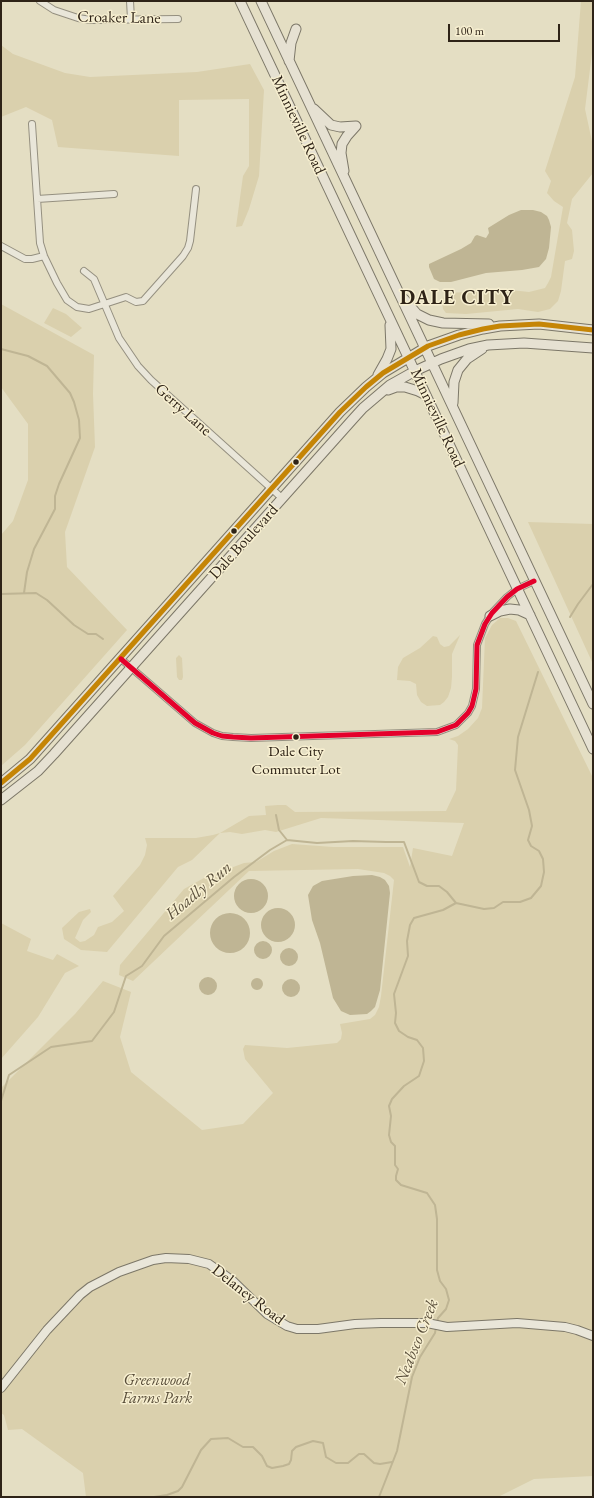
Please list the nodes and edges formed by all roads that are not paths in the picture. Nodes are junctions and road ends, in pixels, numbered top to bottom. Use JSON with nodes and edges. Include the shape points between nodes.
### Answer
{"nodes":[{"id":1,"x":40,"y":1,"type":"edge"},
{"id":2,"x":130,"y":1,"type":"edge"},
{"id":3,"x":240,"y":1,"type":"edge"},
{"id":4,"x":261,"y":1,"type":"edge"},
{"id":5,"x":131,"y":19,"type":"junction"},
{"id":6,"x":178,"y":19,"type":"dead end"},
{"id":7,"x":296,"y":29,"type":"dead end"},
{"id":8,"x":289,"y":63,"type":"junction"},
{"id":9,"x":308,"y":102,"type":"junction"},
{"id":10,"x":32,"y":124,"type":"dead end"},
{"id":11,"x":346,"y":182,"type":"junction"},
{"id":12,"x":196,"y":189,"type":"dead end"},
{"id":13,"x":114,"y":194,"type":"dead end"},
{"id":14,"x":37,"y":199,"type":"junction"},
{"id":15,"x":1,"y":246,"type":"edge"},
{"id":16,"x":44,"y":256,"type":"junction"},
{"id":17,"x":84,"y":271,"type":"dead end"},
{"id":18,"x":397,"y":292,"type":"junction"},
{"id":19,"x":104,"y":304,"type":"junction"},
{"id":20,"x":390,"y":320,"type":"junction"},
{"id":21,"x":500,"y":326,"type":"junction"},
{"id":22,"x":593,"y":330,"type":"edge"},
{"id":23,"x":488,"y":345,"type":"junction"},
{"id":24,"x":424,"y":348,"type":"junction"},
{"id":25,"x":593,"y":348,"type":"edge"},
{"id":26,"x":408,"y":357,"type":"junction"},
{"id":27,"x":431,"y":363,"type":"junction"},
{"id":28,"x":415,"y":371,"type":"junction"},
{"id":29,"x":376,"y":379,"type":"junction"},
{"id":30,"x":379,"y":394,"type":"junction"},
{"id":31,"x":426,"y":395,"type":"junction"},
{"id":32,"x":452,"y":407,"type":"junction"},
{"id":33,"x":271,"y":489,"type":"junction"},
{"id":34,"x":282,"y":499,"type":"junction"},
{"id":35,"x":534,"y":581,"type":"junction"},
{"id":36,"x":517,"y":589,"type":"junction"},
{"id":37,"x":530,"y":615,"type":"junction"},
{"id":38,"x":490,"y":616,"type":"junction"},
{"id":39,"x":121,"y":658,"type":"junction"},
{"id":40,"x":131,"y":668,"type":"junction"},
{"id":41,"x":593,"y":704,"type":"edge"},
{"id":42,"x":593,"y":749,"type":"edge"},
{"id":43,"x":1,"y":783,"type":"edge"},
{"id":44,"x":1,"y":800,"type":"edge"},
{"id":45,"x":593,"y":1336,"type":"edge"},
{"id":46,"x":1,"y":1388,"type":"edge"}],
"edges":[{"from":1,"to":5,"type":"street","name":"Croaker Lane","via":[[54,10],[78,18]]},
{"from":2,"to":5,"type":"street"},
{"from":3,"to":20,"type":"main road","name":"Minnieville Road"},
{"from":4,"to":8,"type":"main road","name":"Minnieville Road"},
{"from":5,"to":6,"type":"street","name":"Croaker Lane"},
{"from":7,"to":8,"type":"main road","via":[[291,43]]},
{"from":8,"to":9,"type":"main road","name":"Minnieville Road"},
{"from":9,"to":11,"type":"main road","name":"Minnieville Road"},
{"from":9,"to":11,"type":"main road","via":[[331,126],[356,126],[341,146]]},
{"from":10,"to":14,"type":"street"},
{"from":11,"to":18,"type":"main road","name":"Minnieville Road"},
{"from":12,"to":19,"type":"street","via":[[190,241],[183,256],[143,301],[136,302],[126,297]]},
{"from":13,"to":14,"type":"street"},
{"from":14,"to":16,"type":"street","via":[[40,244]]},
{"from":15,"to":16,"type":"street","via":[[25,259]]},
{"from":16,"to":19,"type":"street","via":[[56,283],[71,304],[86,309]]},
{"from":17,"to":19,"type":"street","name":"Gerry Lane","via":[[94,279]]},
{"from":18,"to":21,"type":"main road","via":[[417,314],[426,319],[443,323]]},
{"from":18,"to":24,"type":"main road","name":"Minnieville Road"},
{"from":19,"to":33,"type":"street","name":"Gerry Lane","via":[[127,351],[151,380]]},
{"from":20,"to":26,"type":"main road","name":"Minnieville Road"},
{"from":20,"to":29,"type":"main road","via":[[391,349]]},
{"from":21,"to":22,"type":"main road","name":"Dale Boulevard","via":[[539,324]]},
{"from":21,"to":24,"type":"main road","name":"Dale Boulevard","via":[[459,335]]},
{"from":23,"to":25,"type":"main road","name":"Dale Boulevard","via":[[524,343]]},
{"from":23,"to":27,"type":"main road","name":"Dale Boulevard"},
{"from":23,"to":32,"type":"main road","via":[[458,370],[454,382]]},
{"from":24,"to":26,"type":"main road","name":"Dale Boulevard"},
{"from":24,"to":27,"type":"main road","name":"Minnieville Road"},
{"from":26,"to":28,"type":"main road","name":"Minnieville Road"},
{"from":26,"to":29,"type":"main road","name":"Dale Boulevard"},
{"from":27,"to":28,"type":"main road","name":"Dale Boulevard"},
{"from":27,"to":32,"type":"main road","name":"Minnieville Road"},
{"from":28,"to":30,"type":"main road","name":"Dale Boulevard"},
{"from":28,"to":31,"type":"main road","name":"Minnieville Road"},
{"from":29,"to":33,"type":"main road","name":"Dale Boulevard","via":[[350,402]]},
{"from":30,"to":31,"type":"main road","via":[[396,387],[404,387]]},
{"from":30,"to":34,"type":"main road","name":"Dale Boulevard","via":[[353,419]]},
{"from":31,"to":36,"type":"main road","name":"Minnieville Road"},
{"from":32,"to":35,"type":"main road","name":"Minnieville Road"},
{"from":33,"to":34,"type":"street","name":"Gerry Lane"},
{"from":33,"to":39,"type":"main road","name":"Dale Boulevard"},
{"from":34,"to":40,"type":"main road","name":"Dale Boulevard"},
{"from":35,"to":36,"type":"street"},
{"from":35,"to":41,"type":"main road","name":"Minnieville Road"},
{"from":36,"to":37,"type":"main road","name":"Minnieville Road"},
{"from":36,"to":38,"type":"street"},
{"from":37,"to":38,"type":"main road","via":[[510,609]]},
{"from":37,"to":42,"type":"main road","name":"Minnieville Road"},
{"from":38,"to":40,"type":"street","via":[[477,645],[476,689],[472,706],[456,725],[437,732],[251,738],[222,736],[195,723]]},
{"from":39,"to":40,"type":"street"},
{"from":39,"to":43,"type":"main road","name":"Dale Boulevard","via":[[30,759]]},
{"from":40,"to":44,"type":"main road","name":"Dale Boulevard","via":[[38,771]]},
{"from":45,"to":46,"type":"street","name":"Delaney Road","via":[[565,1327],[537,1324],[447,1327],[427,1323],[381,1323],[297,1329],[267,1314],[233,1281],[210,1264],[189,1259],[166,1258],[119,1272],[85,1291],[47,1330]]}]}
